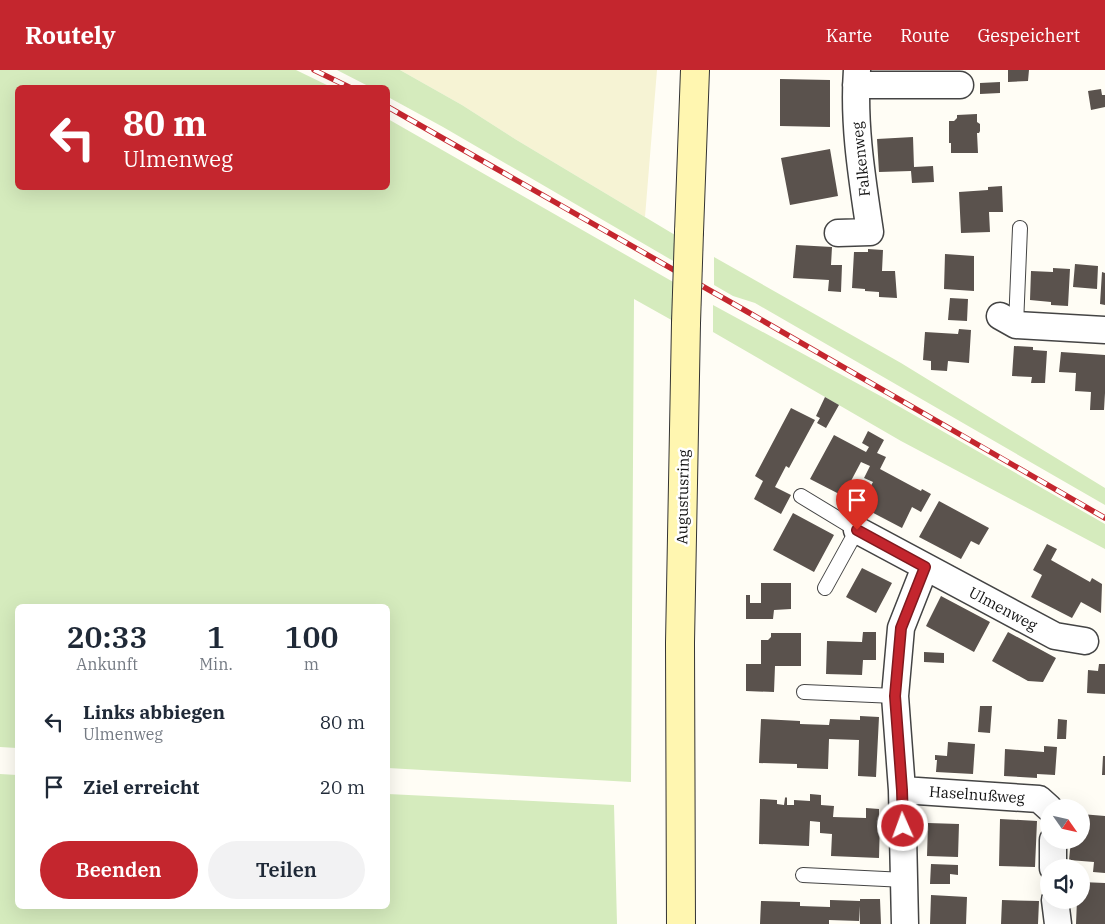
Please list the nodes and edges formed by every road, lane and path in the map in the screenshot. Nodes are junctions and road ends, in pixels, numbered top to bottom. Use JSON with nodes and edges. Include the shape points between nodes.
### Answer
{"nodes":[{"id":1,"x":695,"y":70,"type":"edge"},
{"id":2,"x":856,"y":78,"type":"edge"},
{"id":3,"x":960,"y":84,"type":"dead end"},
{"id":4,"x":1020,"y":228,"type":"dead end"},
{"id":5,"x":838,"y":233,"type":"dead end"},
{"id":6,"x":1008,"y":320,"type":"joint"},
{"id":7,"x":1105,"y":330,"type":"edge"},
{"id":8,"x":801,"y":496,"type":"dead end"},
{"id":9,"x":857,"y":530,"type":"junction"},
{"id":10,"x":925,"y":567,"type":"junction"},
{"id":11,"x":826,"y":588,"type":"dead end"},
{"id":12,"x":1085,"y":641,"type":"dead end"},
{"id":13,"x":804,"y":692,"type":"dead end"},
{"id":14,"x":895,"y":696,"type":"junction"},
{"id":15,"x":902,"y":790,"type":"junction"},
{"id":16,"x":1040,"y":801,"type":"edge"},
{"id":17,"x":803,"y":875,"type":"dead end"},
{"id":18,"x":905,"y":880,"type":"junction"},
{"id":19,"x":1056,"y":909,"type":"edge"},
{"id":20,"x":681,"y":924,"type":"edge"},
{"id":21,"x":906,"y":924,"type":"edge"},
{"id":22,"x":1058,"y":924,"type":"edge"}],
"edges":[{"from":1,"to":20,"type":"main road","name":"Augustusring","bridge":true,"via":[[680,643]]},
{"from":2,"to":3,"type":"street","name":"Falkenweg"},
{"from":2,"to":5,"type":"street","name":"Falkenweg","via":[[858,138],[881,234]]},
{"from":4,"to":6,"type":"lane"},
{"from":6,"to":7,"type":"street"},
{"from":8,"to":9,"type":"lane"},
{"from":9,"to":10,"type":"street","name":"Ulmenweg"},
{"from":9,"to":11,"type":"lane"},
{"from":10,"to":12,"type":"street","name":"Ulmenweg","via":[[1055,636]]},
{"from":10,"to":14,"type":"street","via":[[901,628]]},
{"from":13,"to":14,"type":"lane"},
{"from":14,"to":15,"type":"street"},
{"from":15,"to":16,"type":"street","name":"Haselnußweg"},
{"from":15,"to":18,"type":"street"},
{"from":17,"to":18,"type":"lane"},
{"from":18,"to":21,"type":"street"},
{"from":19,"to":22,"type":"street"}]}
